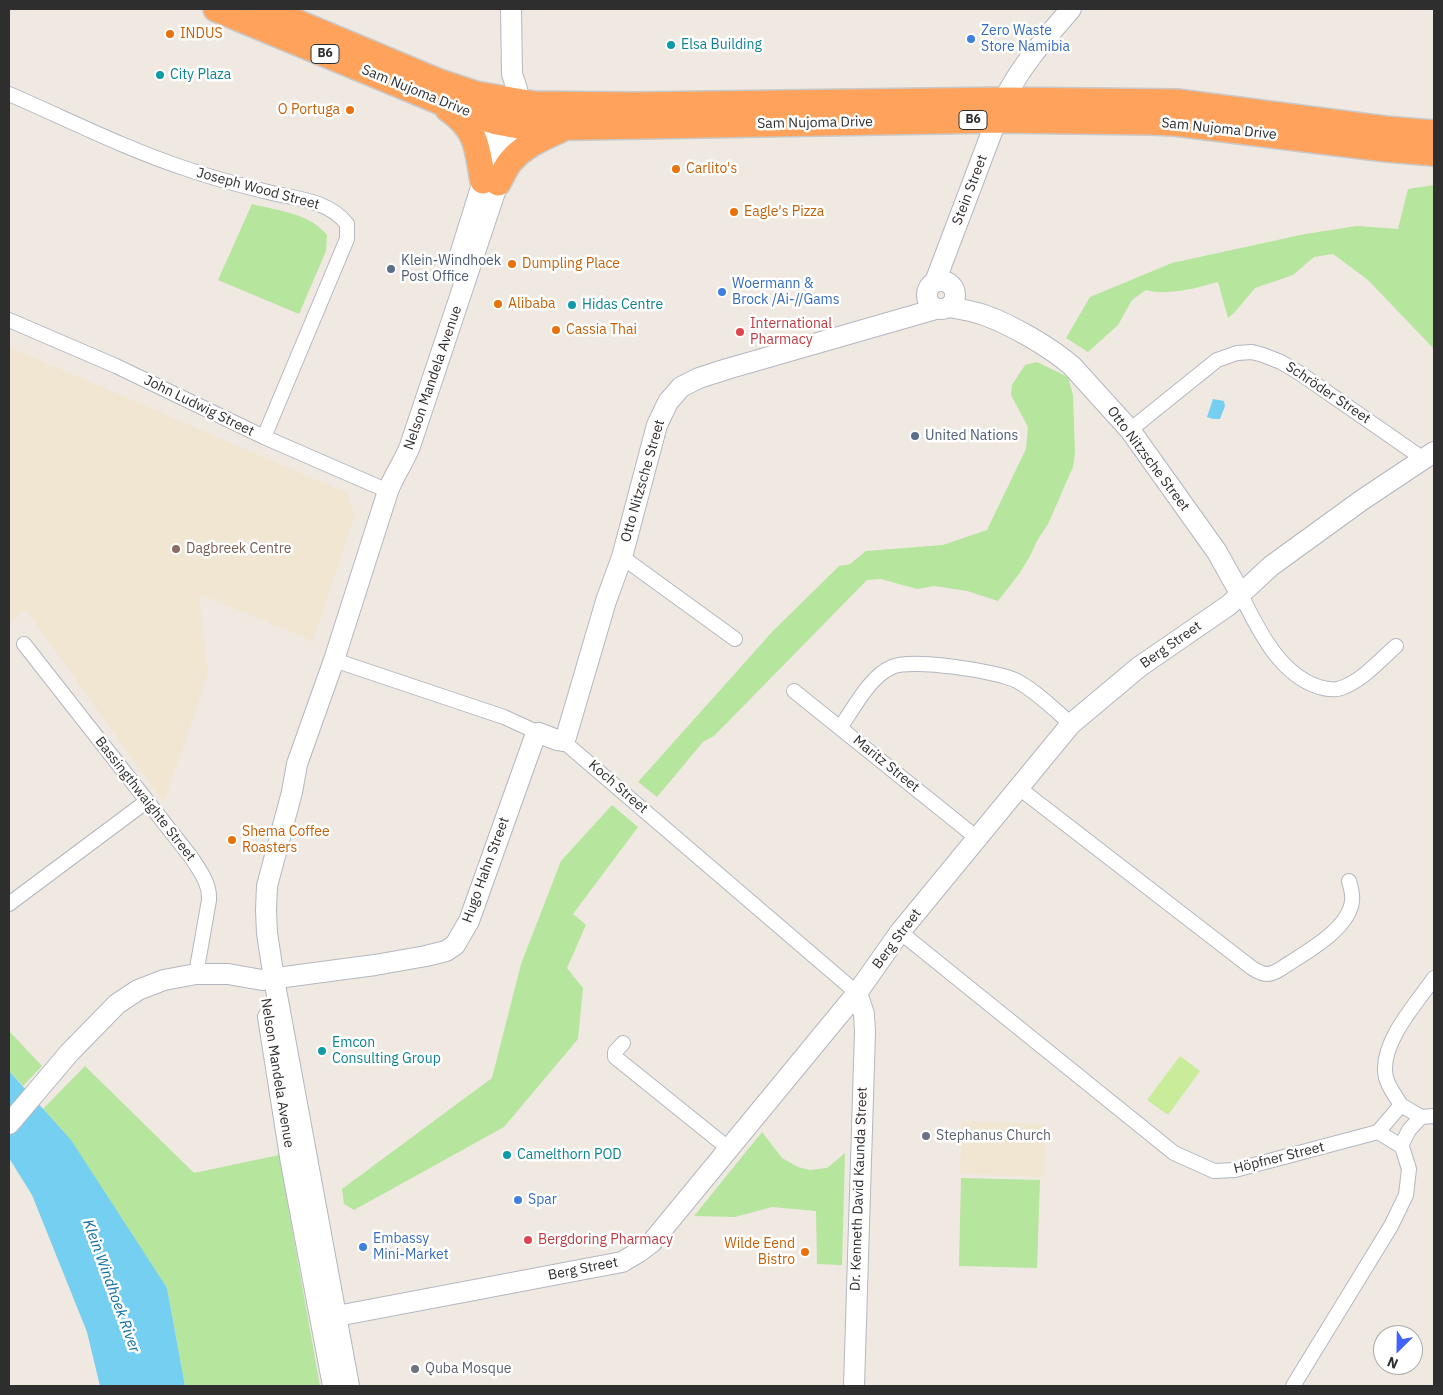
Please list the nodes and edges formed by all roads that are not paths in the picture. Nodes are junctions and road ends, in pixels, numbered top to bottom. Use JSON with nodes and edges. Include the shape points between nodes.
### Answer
{"nodes":[{"id":1,"x":216,"y":9,"type":"edge"},
{"id":2,"x":265,"y":9,"type":"edge"},
{"id":3,"x":512,"y":9,"type":"edge"},
{"id":4,"x":1071,"y":9,"type":"edge"},
{"id":5,"x":9,"y":94,"type":"edge"},
{"id":6,"x":434,"y":99,"type":"junction"},
{"id":7,"x":1000,"y":110,"type":"junction"},
{"id":8,"x":506,"y":112,"type":"junction"},
{"id":9,"x":562,"y":128,"type":"junction"},
{"id":10,"x":1434,"y":133,"type":"edge"},
{"id":11,"x":1434,"y":153,"type":"edge"},
{"id":12,"x":491,"y":182,"type":"junction"},
{"id":13,"x":943,"y":296,"type":"junction"},
{"id":14,"x":9,"y":320,"type":"edge"},
{"id":15,"x":1130,"y":430,"type":"junction"},
{"id":16,"x":264,"y":437,"type":"junction"},
{"id":17,"x":1428,"y":455,"type":"edge"},
{"id":18,"x":391,"y":484,"type":"junction"},
{"id":19,"x":622,"y":557,"type":"junction"},
{"id":20,"x":1241,"y":594,"type":"junction"},
{"id":21,"x":735,"y":639,"type":"dead end"},
{"id":22,"x":24,"y":644,"type":"dead end"},
{"id":23,"x":1396,"y":646,"type":"dead end"},
{"id":24,"x":334,"y":660,"type":"junction"},
{"id":25,"x":794,"y":691,"type":"dead end"},
{"id":26,"x":1070,"y":724,"type":"junction"},
{"id":27,"x":840,"y":728,"type":"junction"},
{"id":28,"x":539,"y":733,"type":"junction"},
{"id":29,"x":563,"y":740,"type":"junction"},
{"id":30,"x":1018,"y":788,"type":"junction"},
{"id":31,"x":147,"y":800,"type":"junction"},
{"id":32,"x":977,"y":838,"type":"junction"},
{"id":33,"x":1349,"y":881,"type":"dead end"},
{"id":34,"x":9,"y":904,"type":"edge"},
{"id":35,"x":900,"y":932,"type":"junction"},
{"id":36,"x":196,"y":974,"type":"junction"},
{"id":37,"x":1434,"y":978,"type":"edge"},
{"id":38,"x":268,"y":979,"type":"junction"},
{"id":39,"x":858,"y":993,"type":"junction"},
{"id":40,"x":623,"y":1043,"type":"dead end"},
{"id":41,"x":1401,"y":1105,"type":"junction"},
{"id":42,"x":1428,"y":1117,"type":"edge"},
{"id":43,"x":9,"y":1124,"type":"edge"},
{"id":44,"x":1378,"y":1132,"type":"junction"},
{"id":45,"x":1401,"y":1146,"type":"junction"},
{"id":46,"x":728,"y":1148,"type":"junction"},
{"id":47,"x":329,"y":1318,"type":"junction"},
{"id":48,"x":333,"y":1386,"type":"edge"},
{"id":49,"x":349,"y":1386,"type":"edge"},
{"id":50,"x":854,"y":1386,"type":"edge"},
{"id":51,"x":1293,"y":1386,"type":"edge"}],
"edges":[{"from":1,"to":6,"type":"highway","name":"Sam Nujoma Drive","number":"B6"},
{"from":2,"to":8,"type":"highway","name":"Sam Nujoma Drive","number":"B6","via":[[437,81],[476,94]]},
{"from":3,"to":8,"type":"street","name":"Nelson Mandela Avenue","via":[[512,74],[517,89]]},
{"from":4,"to":7,"type":"street","name":"Stein Street","via":[[1026,62]]},
{"from":5,"to":16,"type":"street","name":"Joseph Wood Street","via":[[185,169],[322,204],[340,214],[348,224],[347,239]]},
{"from":6,"to":8,"type":"highway","name":"Sam Nujoma Drive","number":"B6","via":[[470,114]]},
{"from":6,"to":12,"type":"highway","via":[[470,129]]},
{"from":7,"to":8,"type":"highway","name":"Sam Nujoma Drive","number":"B6","via":[[566,105]]},
{"from":7,"to":9,"type":"highway","name":"Sam Nujoma Drive","number":"B6"},
{"from":7,"to":10,"type":"highway","name":"Sam Nujoma Drive","number":"B6","via":[[1177,102]]},
{"from":7,"to":11,"type":"highway","name":"Sam Nujoma Drive","number":"B6","via":[[1174,123]]},
{"from":7,"to":13,"type":"street","name":"Stein Street","via":[[949,246]]},
{"from":8,"to":9,"type":"highway","name":"Sam Nujoma Drive","number":"B6","via":[[529,128]]},
{"from":8,"to":12,"type":"street","name":"Nelson Mandela Avenue"},
{"from":9,"to":12,"type":"highway","via":[[520,151]]},
{"from":12,"to":18,"type":"street","name":"Nelson Mandela Avenue","via":[[394,460]]},
{"from":13,"to":15,"type":"street","name":"Otto Nitzsche Street","via":[[1019,331],[1064,359]]},
{"from":13,"to":19,"type":"street","name":"Otto Nitzsche Street","via":[[900,319],[699,378],[681,387],[668,402],[657,425]]},
{"from":14,"to":16,"type":"street","name":"John Ludwig Street","via":[[116,366]]},
{"from":15,"to":17,"type":"street","name":"Schröder Street","via":[[1217,360],[1252,352],[1282,362]]},
{"from":15,"to":20,"type":"street","name":"Otto Nitzsche Street","via":[[1217,552]]},
{"from":16,"to":18,"type":"street","name":"John Ludwig Street"},
{"from":17,"to":20,"type":"street","name":"Berg Street","via":[[1271,566]]},
{"from":18,"to":24,"type":"street","name":"Nelson Mandela Avenue"},
{"from":19,"to":21,"type":"street"},
{"from":19,"to":29,"type":"street","name":"Otto Nitzsche Street"},
{"from":20,"to":23,"type":"street","via":[[1256,624],[1282,662],[1298,676],[1322,688],[1341,689]]},
{"from":20,"to":26,"type":"street","name":"Berg Street","via":[[1230,605],[1139,666]]},
{"from":22,"to":31,"type":"street","name":"Bassingthwaighte Street"},
{"from":24,"to":28,"type":"street","name":"Koch Street","via":[[504,717]]},
{"from":24,"to":38,"type":"street","name":"Nelson Mandela Avenue","via":[[297,764],[267,886]]},
{"from":25,"to":27,"type":"street","name":"Maritz Street"},
{"from":26,"to":27,"type":"street","via":[[1024,685],[1008,677],[941,666],[902,664],[891,667],[872,682]]},
{"from":26,"to":30,"type":"street","name":"Berg Street"},
{"from":27,"to":32,"type":"street","name":"Maritz Street"},
{"from":28,"to":29,"type":"street","name":"Koch Street"},
{"from":28,"to":38,"type":"street","name":"Hugo Hahn Street","via":[[529,750],[469,921],[455,945],[446,951],[418,957]]},
{"from":29,"to":39,"type":"street","name":"Koch Street"},
{"from":30,"to":32,"type":"street","name":"Berg Street"},
{"from":30,"to":33,"type":"street","via":[[1264,975],[1274,973],[1335,931],[1352,903]]},
{"from":31,"to":34,"type":"street"},
{"from":31,"to":36,"type":"street","name":"Bassingthwaighte Street","via":[[191,857],[209,891]]},
{"from":32,"to":35,"type":"street","name":"Berg Street"},
{"from":35,"to":39,"type":"street","name":"Berg Street"},
{"from":35,"to":44,"type":"street","name":"Höpfner Street","via":[[1174,1153],[1214,1171],[1235,1170]]},
{"from":36,"to":38,"type":"street","name":"Hugo Hahn Street"},
{"from":36,"to":43,"type":"street","name":"Hugo Hahn Street","via":[[164,980],[138,990],[117,1004]]},
{"from":37,"to":41,"type":"street","via":[[1406,1015],[1390,1045],[1385,1070],[1388,1084]]},
{"from":38,"to":47,"type":"street","name":"Nelson Mandela Avenue"},
{"from":39,"to":46,"type":"street","name":"Berg Street"},
{"from":39,"to":50,"type":"street","name":"Dr. Kenneth David Kaunda Street","via":[[865,1032]]},
{"from":40,"to":46,"type":"street","via":[[615,1057]]},
{"from":41,"to":42,"type":"street"},
{"from":41,"to":44,"type":"street"},
{"from":42,"to":45,"type":"street","via":[[1408,1130]]},
{"from":44,"to":45,"type":"street"},
{"from":45,"to":51,"type":"street","via":[[1410,1169],[1406,1195],[1386,1234]]},
{"from":46,"to":47,"type":"street","name":"Berg Street","via":[[652,1242],[622,1262]]},
{"from":47,"to":48,"type":"street","name":"Nelson Mandela Avenue"},
{"from":47,"to":49,"type":"street","name":"Nelson Mandela Avenue"}]}
